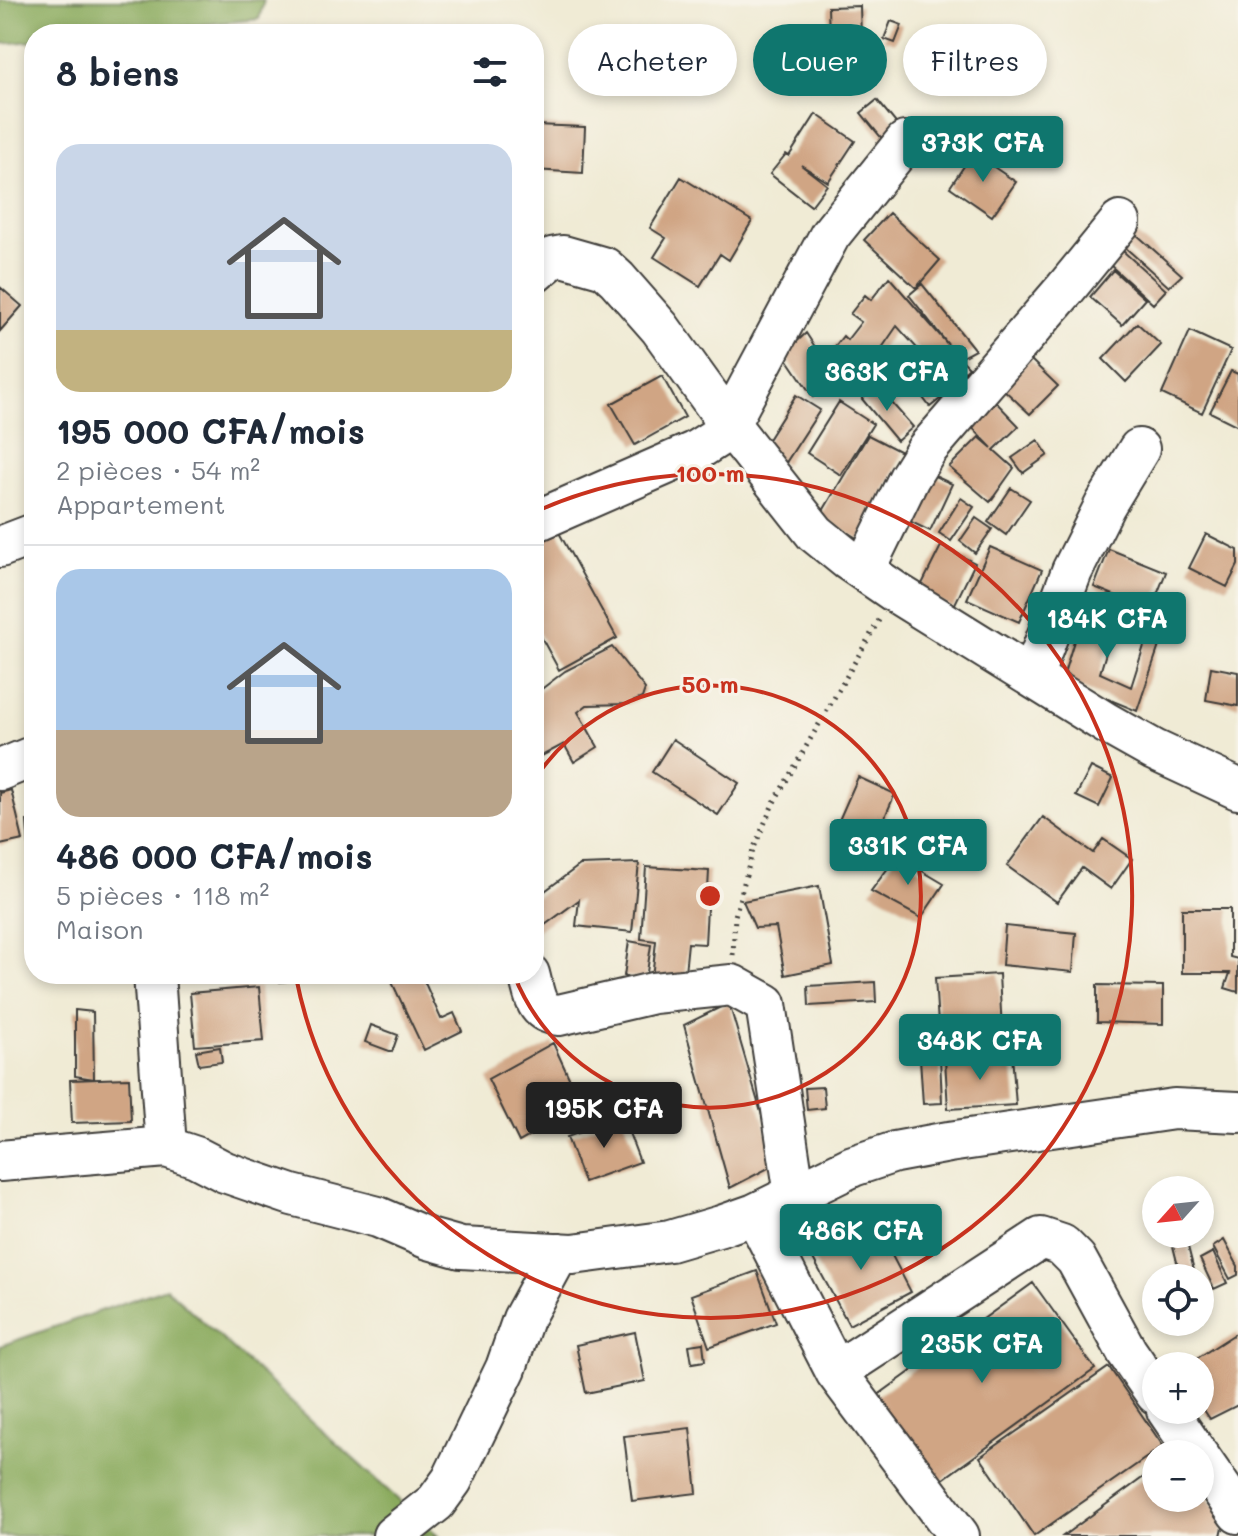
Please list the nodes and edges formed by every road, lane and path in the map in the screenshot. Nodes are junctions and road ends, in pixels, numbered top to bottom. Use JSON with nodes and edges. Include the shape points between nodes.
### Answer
{"nodes":[{"id":1,"x":905,"y":142,"type":"dead end"},
{"id":2,"x":1120,"y":222,"type":"dead end"},
{"id":3,"x":544,"y":265,"type":"edge"},
{"id":4,"x":729,"y":424,"type":"junction"},
{"id":5,"x":1139,"y":449,"type":"dead end"},
{"id":6,"x":544,"y":518,"type":"edge"},
{"id":7,"x":24,"y":538,"type":"edge"},
{"id":8,"x":0,"y":547,"type":"edge"},
{"id":9,"x":879,"y":581,"type":"junction"},
{"id":10,"x":1032,"y":677,"type":"junction"},
{"id":11,"x":24,"y":760,"type":"edge"},
{"id":12,"x":0,"y":770,"type":"edge"},
{"id":13,"x":1238,"y":789,"type":"edge"},
{"id":14,"x":155,"y":984,"type":"edge"},
{"id":15,"x":532,"y":984,"type":"edge"},
{"id":16,"x":732,"y":985,"type":"junction"},
{"id":17,"x":1238,"y":1112,"type":"edge"},
{"id":18,"x":166,"y":1147,"type":"junction"},
{"id":19,"x":0,"y":1161,"type":"edge"},
{"id":20,"x":795,"y":1195,"type":"junction"},
{"id":21,"x":755,"y":1214,"type":"junction"},
{"id":22,"x":559,"y":1253,"type":"junction"},
{"id":23,"x":836,"y":1372,"type":"junction"},
{"id":24,"x":1142,"y":1374,"type":"edge"},
{"id":25,"x":1214,"y":1478,"type":"edge"},
{"id":26,"x":1238,"y":1513,"type":"edge"},
{"id":27,"x":393,"y":1536,"type":"edge"},
{"id":28,"x":959,"y":1536,"type":"edge"}],
"edges":[{"from":1,"to":4,"type":"street","via":[[830,235]]},
{"from":2,"to":9,"type":"street","via":[[927,449],[909,478]]},
{"from":3,"to":4,"type":"street","via":[[563,256],[605,268],[660,328]]},
{"from":4,"to":6,"type":"street","via":[[694,452]]},
{"from":4,"to":9,"type":"street","via":[[815,533]]},
{"from":5,"to":10,"type":"street","via":[[1072,571]]},
{"from":7,"to":8,"type":"street"},
{"from":9,"to":10,"type":"street"},
{"from":9,"to":16,"type":"path","via":[[753,850],[735,916]]},
{"from":10,"to":13,"type":"street","via":[[1154,750]]},
{"from":11,"to":12,"type":"street"},
{"from":14,"to":18,"type":"street"},
{"from":15,"to":16,"type":"street","via":[[538,1006],[546,1014],[559,1015],[653,993]]},
{"from":16,"to":20,"type":"street","via":[[766,1004]]},
{"from":17,"to":20,"type":"street","via":[[1174,1109],[895,1152]]},
{"from":18,"to":19,"type":"street"},
{"from":18,"to":22,"type":"street","via":[[292,1195],[378,1217],[461,1248]]},
{"from":20,"to":21,"type":"street"},
{"from":21,"to":22,"type":"street","via":[[670,1241]]},
{"from":21,"to":23,"type":"street"},
{"from":22,"to":27,"type":"street","via":[[523,1319],[506,1368],[452,1480],[436,1502]]},
{"from":23,"to":24,"type":"street","via":[[1041,1238],[1062,1245],[1076,1259]]},
{"from":23,"to":28,"type":"street"},
{"from":25,"to":26,"type":"street"}]}
